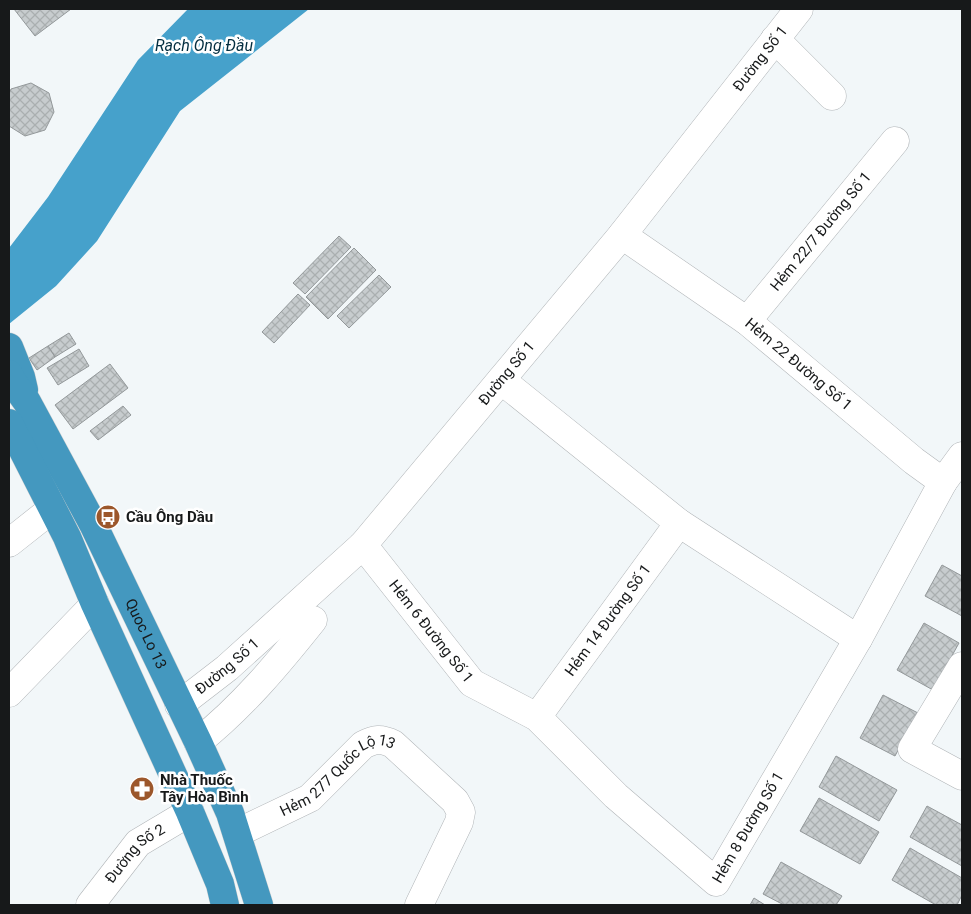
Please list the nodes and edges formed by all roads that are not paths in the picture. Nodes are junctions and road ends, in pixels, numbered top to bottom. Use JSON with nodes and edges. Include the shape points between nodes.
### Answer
{"nodes":[{"id":1,"x":799,"y":9,"type":"edge"},
{"id":2,"x":775,"y":39,"type":"junction"},
{"id":3,"x":832,"y":96,"type":"dead end"},
{"id":4,"x":895,"y":140,"type":"dead end"},
{"id":5,"x":622,"y":235,"type":"junction"},
{"id":6,"x":747,"y":321,"type":"junction"},
{"id":7,"x":9,"y":347,"type":"edge"},
{"id":8,"x":9,"y":374,"type":"edge"},
{"id":9,"x":501,"y":380,"type":"junction"},
{"id":10,"x":27,"y":402,"type":"junction"},
{"id":11,"x":9,"y":423,"type":"edge"},
{"id":12,"x":962,"y":456,"type":"edge"},
{"id":13,"x":943,"y":482,"type":"junction"},
{"id":14,"x":52,"y":509,"type":"junction"},
{"id":15,"x":679,"y":523,"type":"junction"},
{"id":16,"x":9,"y":543,"type":"edge"},
{"id":17,"x":363,"y":545,"type":"junction"},
{"id":18,"x":95,"y":604,"type":"junction"},
{"id":19,"x":313,"y":620,"type":"dead end"},
{"id":20,"x":858,"y":639,"type":"junction"},
{"id":21,"x":962,"y":666,"type":"edge"},
{"id":22,"x":9,"y":693,"type":"edge"},
{"id":23,"x":179,"y":705,"type":"junction"},
{"id":24,"x":537,"y":717,"type":"junction"},
{"id":25,"x":198,"y":742,"type":"junction"},
{"id":26,"x":962,"y":776,"type":"edge"},
{"id":27,"x":190,"y":812,"type":"junction"},
{"id":28,"x":237,"y":833,"type":"junction"},
{"id":29,"x":90,"y":905,"type":"edge"},
{"id":30,"x":225,"y":905,"type":"edge"},
{"id":31,"x":259,"y":905,"type":"edge"},
{"id":32,"x":419,"y":905,"type":"edge"}],
"edges":[{"from":1,"to":2,"type":"street","name":"Đường Số 1"},
{"from":2,"to":3,"type":"street"},
{"from":2,"to":5,"type":"street","name":"Đường Số 1"},
{"from":4,"to":6,"type":"street","name":"Hẻm 22/7 Đường Số 1"},
{"from":5,"to":6,"type":"street","name":"Hẻm 22 Đường Số 1"},
{"from":5,"to":9,"type":"street","name":"Đường Số 1"},
{"from":6,"to":13,"type":"street","name":"Hẻm 22 Đường Số 1"},
{"from":7,"to":10,"type":"highway"},
{"from":8,"to":10,"type":"highway","name":"Quoc Lo 13"},
{"from":9,"to":15,"type":"street"},
{"from":9,"to":17,"type":"street","name":"Đường Số 1"},
{"from":10,"to":23,"type":"highway","name":"Quoc Lo 13","via":[[93,524]]},
{"from":11,"to":14,"type":"highway"},
{"from":12,"to":13,"type":"street"},
{"from":13,"to":20,"type":"street"},
{"from":14,"to":16,"type":"street"},
{"from":14,"to":18,"type":"highway"},
{"from":15,"to":20,"type":"street"},
{"from":15,"to":24,"type":"street","name":"Hẻm 14 Đường Số 1"},
{"from":17,"to":23,"type":"street","name":"Đường Số 1","via":[[227,668]]},
{"from":17,"to":24,"type":"street","name":"Hẻm 6 Đường Số 1","via":[[472,682]]},
{"from":18,"to":22,"type":"street"},
{"from":18,"to":27,"type":"highway"},
{"from":19,"to":25,"type":"street","via":[[272,672],[221,724]]},
{"from":20,"to":24,"type":"street","name":"Hẻm 8 Đường Số 1","via":[[716,882],[616,796]]},
{"from":21,"to":26,"type":"street","via":[[912,749]]},
{"from":23,"to":25,"type":"highway","name":"Quoc Lo 13"},
{"from":25,"to":28,"type":"highway","name":"Quoc Lo 13"},
{"from":27,"to":29,"type":"street","name":"Đường Số 2","via":[[138,843]]},
{"from":27,"to":30,"type":"highway","via":[[220,884]]},
{"from":28,"to":31,"type":"highway","name":"Quoc Lo 13"},
{"from":28,"to":32,"type":"street","name":"Hẻm 277 Quốc Lộ 13","via":[[310,798],[363,744],[374,739],[385,740],[455,801],[460,812],[459,822]]}]}
